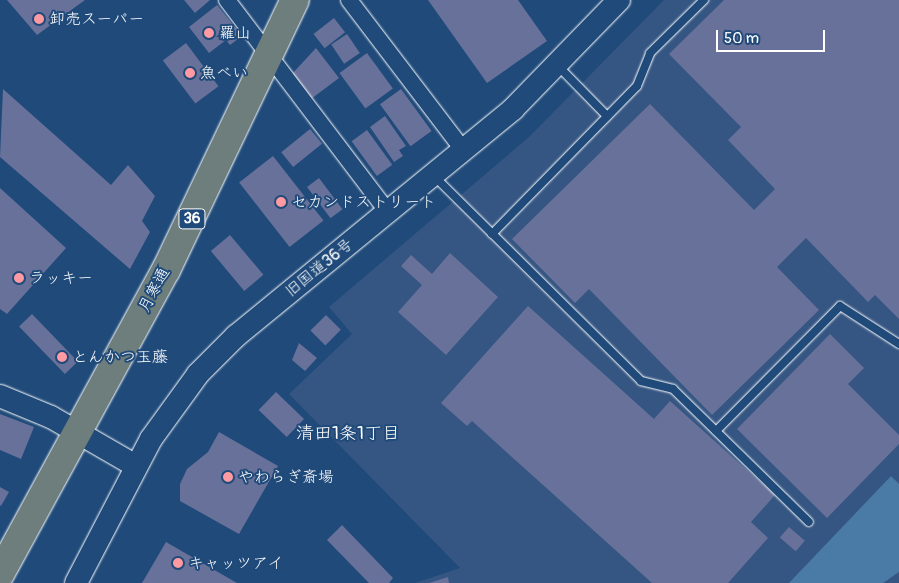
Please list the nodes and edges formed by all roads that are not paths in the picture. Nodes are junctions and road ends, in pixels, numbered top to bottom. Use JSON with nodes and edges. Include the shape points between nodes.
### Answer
{"nodes":[{"id":1,"x":227,"y":0,"type":"edge"},
{"id":2,"x":296,"y":0,"type":"edge"},
{"id":3,"x":349,"y":0,"type":"edge"},
{"id":4,"x":619,"y":0,"type":"edge"},
{"id":5,"x":704,"y":0,"type":"edge"},
{"id":6,"x":270,"y":56,"type":"junction"},
{"id":7,"x":558,"y":66,"type":"junction"},
{"id":8,"x":607,"y":116,"type":"junction"},
{"id":9,"x":464,"y":151,"type":"junction"},
{"id":10,"x":434,"y":176,"type":"junction"},
{"id":11,"x":387,"y":210,"type":"junction"},
{"id":12,"x":492,"y":234,"type":"junction"},
{"id":13,"x":899,"y":344,"type":"edge"},
{"id":14,"x":0,"y":396,"type":"edge"},
{"id":15,"x":716,"y":431,"type":"junction"},
{"id":16,"x":78,"y":433,"type":"junction"},
{"id":17,"x":136,"y":466,"type":"junction"},
{"id":18,"x":809,"y":522,"type":"dead end"},
{"id":19,"x":0,"y":574,"type":"edge"},
{"id":20,"x":76,"y":583,"type":"edge"}],
"edges":[{"from":1,"to":6,"type":"street"},
{"from":2,"to":6,"type":"highway","name":"月寒通","number":"36"},
{"from":3,"to":9,"type":"street"},
{"from":4,"to":7,"type":"street","name":"旧国道36号"},
{"from":5,"to":8,"type":"lane","via":[[650,53],[637,86]]},
{"from":6,"to":11,"type":"street"},
{"from":6,"to":16,"type":"highway","name":"月寒通","number":"36","via":[[170,261]]},
{"from":7,"to":8,"type":"lane"},
{"from":7,"to":9,"type":"street","name":"旧国道36号"},
{"from":8,"to":12,"type":"lane"},
{"from":9,"to":10,"type":"street","name":"旧国道36号"},
{"from":10,"to":11,"type":"street","name":"旧国道36号"},
{"from":10,"to":12,"type":"lane"},
{"from":11,"to":17,"type":"street","name":"旧国道36号","via":[[236,336],[198,374]]},
{"from":12,"to":15,"type":"lane","via":[[641,381],[673,389]]},
{"from":13,"to":15,"type":"lane","via":[[840,306]]},
{"from":14,"to":16,"type":"street"},
{"from":15,"to":18,"type":"lane"},
{"from":16,"to":17,"type":"street"},
{"from":16,"to":19,"type":"highway","name":"月寒通","number":"36"},
{"from":17,"to":20,"type":"street","name":"旧国道36号"}]}
